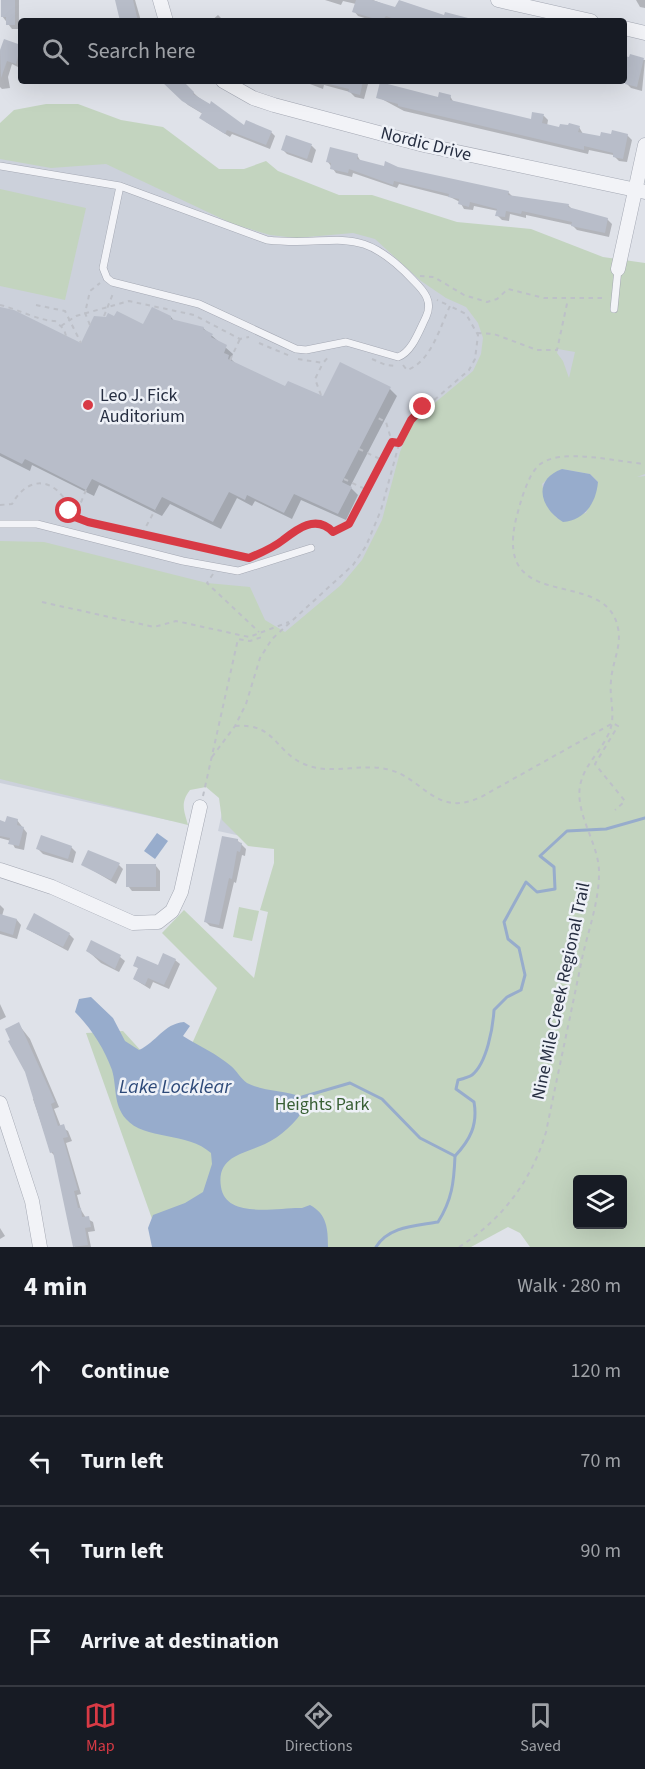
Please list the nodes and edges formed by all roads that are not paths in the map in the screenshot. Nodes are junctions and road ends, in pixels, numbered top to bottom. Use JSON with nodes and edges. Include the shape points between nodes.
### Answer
{"nodes":[{"id":1,"x":160,"y":0,"type":"edge"},
{"id":2,"x":498,"y":0,"type":"edge"},
{"id":3,"x":514,"y":2,"type":"edge"},
{"id":4,"x":165,"y":18,"type":"edge"},
{"id":5,"x":579,"y":18,"type":"edge"},
{"id":6,"x":627,"y":29,"type":"edge"},
{"id":7,"x":645,"y":33,"type":"edge"},
{"id":8,"x":228,"y":84,"type":"edge"},
{"id":9,"x":645,"y":145,"type":"edge"},
{"id":10,"x":0,"y":166,"type":"edge"},
{"id":11,"x":120,"y":186,"type":"junction"},
{"id":12,"x":640,"y":192,"type":"edge"},
{"id":13,"x":618,"y":269,"type":"joint"},
{"id":14,"x":614,"y":309,"type":"dead end"},
{"id":15,"x":0,"y":524,"type":"edge"},
{"id":16,"x":311,"y":549,"type":"dead end"},
{"id":17,"x":200,"y":807,"type":"road end"},
{"id":18,"x":0,"y":870,"type":"edge"},
{"id":19,"x":0,"y":1103,"type":"edge"},
{"id":20,"x":40,"y":1247,"type":"edge"}],
"edges":[{"from":1,"to":4,"type":"street"},
{"from":2,"to":3,"type":"street"},
{"from":3,"to":5,"type":"street"},
{"from":6,"to":7,"type":"street"},
{"from":8,"to":12,"type":"street","name":"Nordic Drive","via":[[253,98],[424,145]]},
{"from":9,"to":12,"type":"street"},
{"from":10,"to":11,"type":"lane"},
{"from":11,"to":11,"type":"lane","via":[[267,240],[363,242],[382,252],[412,278],[425,292],[429,309],[408,351],[392,358],[346,342],[296,349],[199,304],[116,283],[107,278],[104,260]]},
{"from":12,"to":13,"type":"street"},
{"from":13,"to":14,"type":"lane"},
{"from":15,"to":16,"type":"lane","via":[[37,524],[238,571]]},
{"from":17,"to":18,"type":"street","via":[[181,892],[172,911],[158,922],[133,923],[52,887]]},
{"from":19,"to":20,"type":"street","via":[[32,1201]]}]}
